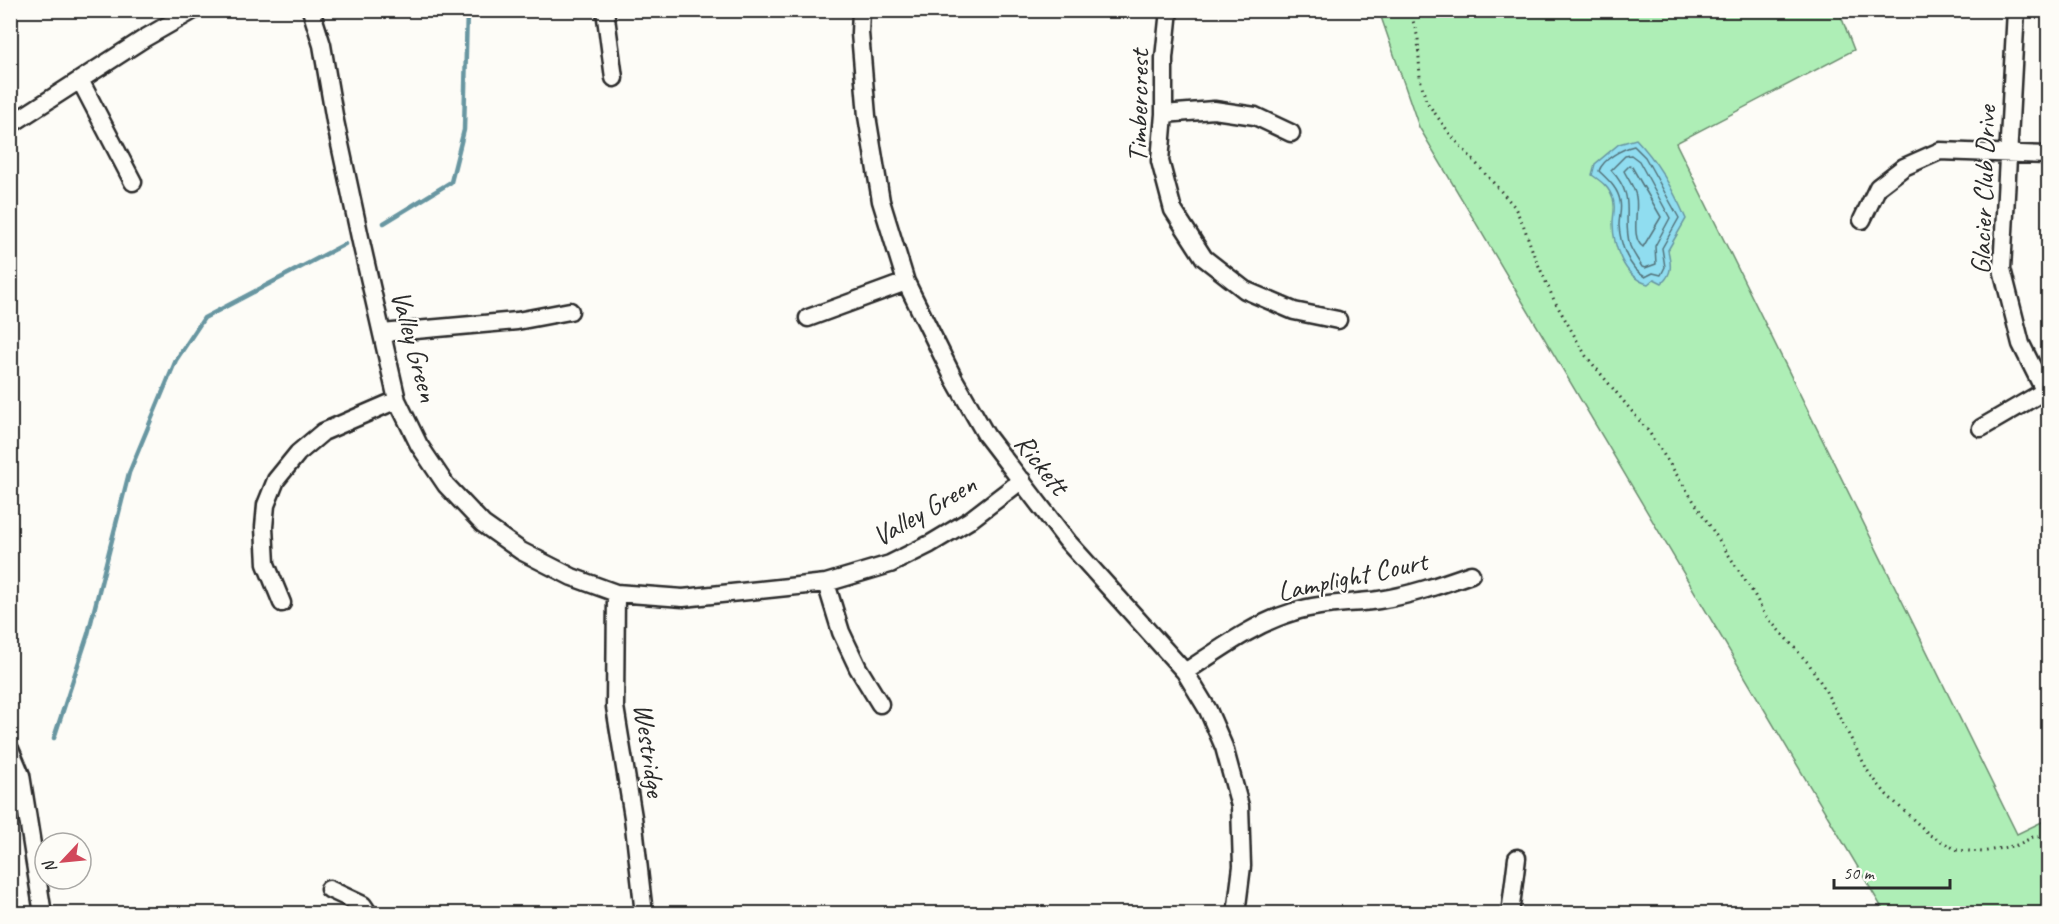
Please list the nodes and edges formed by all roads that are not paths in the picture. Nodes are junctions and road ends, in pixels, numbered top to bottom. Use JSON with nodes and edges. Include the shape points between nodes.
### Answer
{"nodes":[{"id":1,"x":194,"y":10,"type":"edge"},
{"id":2,"x":311,"y":10,"type":"edge"},
{"id":3,"x":606,"y":10,"type":"edge"},
{"id":4,"x":861,"y":10,"type":"edge"},
{"id":5,"x":1169,"y":10,"type":"edge"},
{"id":6,"x":2016,"y":10,"type":"edge"},
{"id":7,"x":614,"y":78,"type":"dead end"},
{"id":8,"x":80,"y":80,"type":"junction"},
{"id":9,"x":1164,"y":114,"type":"junction"},
{"id":10,"x":10,"y":125,"type":"edge"},
{"id":11,"x":1291,"y":133,"type":"dead end"},
{"id":12,"x":2008,"y":154,"type":"junction"},
{"id":13,"x":2049,"y":155,"type":"edge"},
{"id":14,"x":133,"y":182,"type":"dead end"},
{"id":15,"x":1862,"y":220,"type":"dead end"},
{"id":16,"x":906,"y":282,"type":"junction"},
{"id":17,"x":570,"y":311,"type":"dead end"},
{"id":18,"x":808,"y":318,"type":"dead end"},
{"id":19,"x":1338,"y":320,"type":"dead end"},
{"id":20,"x":382,"y":333,"type":"junction"},
{"id":21,"x":2047,"y":393,"type":"edge"},
{"id":22,"x":397,"y":400,"type":"junction"},
{"id":23,"x":1981,"y":428,"type":"dead end"},
{"id":24,"x":1022,"y":480,"type":"junction"},
{"id":25,"x":1471,"y":574,"type":"dead end"},
{"id":26,"x":826,"y":583,"type":"junction"},
{"id":27,"x":616,"y":593,"type":"junction"},
{"id":28,"x":282,"y":603,"type":"dead end"},
{"id":29,"x":1185,"y":672,"type":"junction"},
{"id":30,"x":880,"y":704,"type":"dead end"},
{"id":31,"x":10,"y":749,"type":"edge"},
{"id":32,"x":1518,"y":858,"type":"dead end"},
{"id":33,"x":328,"y":889,"type":"dead end"},
{"id":34,"x":43,"y":914,"type":"edge"},
{"id":35,"x":369,"y":914,"type":"edge"},
{"id":36,"x":644,"y":914,"type":"edge"},
{"id":37,"x":1236,"y":914,"type":"edge"},
{"id":38,"x":1510,"y":914,"type":"edge"}],
"edges":[{"from":1,"to":8,"type":"street"},
{"from":2,"to":20,"type":"street","name":"Valley Green","via":[[322,45]]},
{"from":3,"to":7,"type":"street"},
{"from":4,"to":16,"type":"street","name":"Rickett","via":[[867,116],[881,201]]},
{"from":5,"to":9,"type":"street","name":"Timbercrest"},
{"from":6,"to":12,"type":"street","name":"Glacier Club Drive"},
{"from":8,"to":10,"type":"street"},
{"from":8,"to":14,"type":"street"},
{"from":9,"to":11,"type":"street","via":[[1214,110],[1255,116]]},
{"from":9,"to":19,"type":"street","name":"Timbercrest","via":[[1160,161],[1173,210],[1204,258],[1245,290],[1294,311]]},
{"from":12,"to":13,"type":"street"},
{"from":12,"to":15,"type":"street","via":[[1940,151],[1904,167],[1878,188]]},
{"from":12,"to":21,"type":"street","name":"Glacier Club Drive","via":[[2002,269],[2021,344]]},
{"from":16,"to":18,"type":"street"},
{"from":16,"to":24,"type":"street","name":"Rickett","via":[[986,435]]},
{"from":17,"to":20,"type":"street","via":[[517,321]]},
{"from":20,"to":22,"type":"street","name":"Valley Green"},
{"from":21,"to":23,"type":"street"},
{"from":22,"to":27,"type":"street","name":"Valley Green","via":[[419,445],[446,485],[483,524],[521,551],[572,577]]},
{"from":22,"to":28,"type":"street","via":[[323,432],[298,453],[276,480],[266,505],[264,527],[266,564]]},
{"from":24,"to":26,"type":"street","name":"Valley Green","via":[[970,520],[930,544],[890,564]]},
{"from":24,"to":29,"type":"street","name":"Rickett","via":[[1068,542]]},
{"from":25,"to":29,"type":"street","name":"Lamplight Court","via":[[1416,592],[1293,612],[1246,632]]},
{"from":26,"to":27,"type":"street","name":"Valley Green","via":[[683,598]]},
{"from":26,"to":30,"type":"street","via":[[841,632]]},
{"from":27,"to":36,"type":"street","name":"Westridge","via":[[615,707]]},
{"from":29,"to":37,"type":"street","name":"Rickett","via":[[1224,747],[1240,806],[1242,866]]},
{"from":31,"to":34,"type":"street","via":[[21,775]]},
{"from":32,"to":38,"type":"street"},
{"from":33,"to":35,"type":"street","via":[[363,905]]}]}
